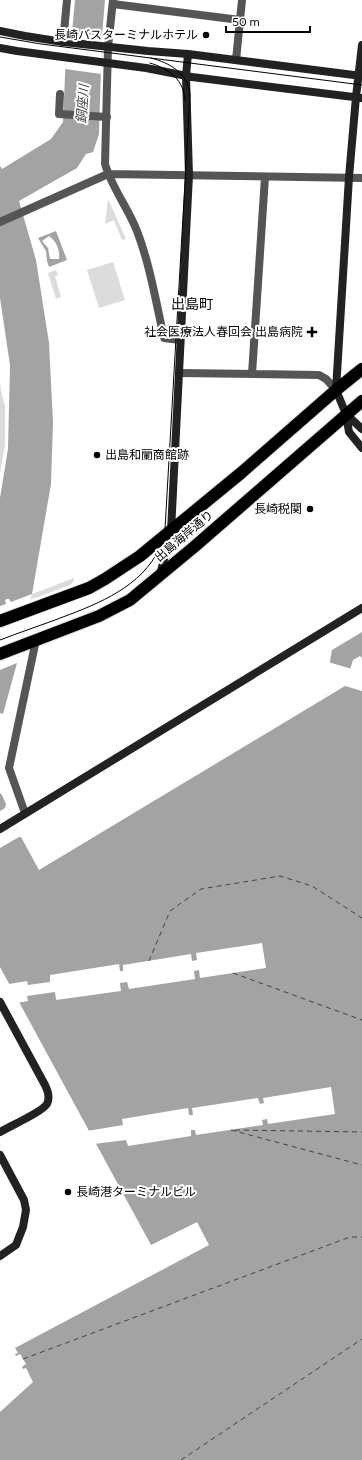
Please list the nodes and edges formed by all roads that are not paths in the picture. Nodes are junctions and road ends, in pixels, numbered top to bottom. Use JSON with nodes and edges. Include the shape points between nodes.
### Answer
{"nodes":[{"id":1,"x":67,"y":0,"type":"edge"},
{"id":2,"x":242,"y":0,"type":"edge"},
{"id":3,"x":113,"y":2,"type":"edge"},
{"id":4,"x":240,"y":20,"type":"junction"},
{"id":5,"x":0,"y":31,"type":"edge"},
{"id":6,"x":63,"y":42,"type":"junction"},
{"id":7,"x":362,"y":45,"type":"edge"},
{"id":8,"x":108,"y":47,"type":"junction"},
{"id":9,"x":0,"y":48,"type":"edge"},
{"id":10,"x":188,"y":54,"type":"junction"},
{"id":11,"x":236,"y":60,"type":"junction"},
{"id":12,"x":109,"y":64,"type":"junction"},
{"id":13,"x":186,"y":76,"type":"junction"},
{"id":14,"x":360,"y":76,"type":"edge"},
{"id":15,"x":60,"y":94,"type":"dead end"},
{"id":16,"x":359,"y":98,"type":"edge"},
{"id":17,"x":107,"y":117,"type":"junction"},
{"id":18,"x":108,"y":174,"type":"junction"},
{"id":19,"x":189,"y":175,"type":"junction"},
{"id":20,"x":265,"y":177,"type":"junction"},
{"id":21,"x":349,"y":177,"type":"junction"},
{"id":22,"x":362,"y":178,"type":"edge"},
{"id":23,"x":0,"y":222,"type":"edge"},
{"id":24,"x":180,"y":340,"type":"junction"},
{"id":25,"x":362,"y":369,"type":"edge"},
{"id":26,"x":179,"y":373,"type":"junction"},
{"id":27,"x":252,"y":374,"type":"junction"},
{"id":28,"x":336,"y":390,"type":"junction"},
{"id":29,"x":362,"y":401,"type":"edge"},
{"id":30,"x":346,"y":414,"type":"junction"},
{"id":31,"x":362,"y":429,"type":"edge"},
{"id":32,"x":362,"y":448,"type":"edge"},
{"id":33,"x":171,"y":531,"type":"junction"},
{"id":34,"x":160,"y":575,"type":"junction"},
{"id":35,"x":362,"y":608,"type":"edge"},
{"id":36,"x":0,"y":621,"type":"edge"},
{"id":37,"x":36,"y":640,"type":"junction"},
{"id":38,"x":0,"y":654,"type":"edge"},
{"id":39,"x":25,"y":813,"type":"junction"},
{"id":40,"x":0,"y":829,"type":"edge"},
{"id":41,"x":0,"y":1002,"type":"edge"},
{"id":42,"x":0,"y":1132,"type":"edge"},
{"id":43,"x":0,"y":1155,"type":"edge"},
{"id":44,"x":0,"y":1256,"type":"edge"}],
"edges":[{"from":1,"to":6,"type":"street"},
{"from":2,"to":4,"type":"street"},
{"from":3,"to":4,"type":"street"},
{"from":3,"to":8,"type":"street"},
{"from":4,"to":11,"type":"street"},
{"from":5,"to":6,"type":"street"},
{"from":6,"to":8,"type":"street"},
{"from":7,"to":14,"type":"street"},
{"from":8,"to":10,"type":"street"},
{"from":8,"to":12,"type":"street"},
{"from":9,"to":12,"type":"street"},
{"from":10,"to":11,"type":"street"},
{"from":10,"to":13,"type":"street"},
{"from":11,"to":14,"type":"street"},
{"from":12,"to":13,"type":"street"},
{"from":12,"to":17,"type":"street"},
{"from":13,"to":16,"type":"street"},
{"from":13,"to":19,"type":"street"},
{"from":14,"to":16,"type":"street"},
{"from":15,"to":17,"type":"street","via":[[59,114]]},
{"from":16,"to":21,"type":"street"},
{"from":17,"to":18,"type":"street","via":[[104,164]]},
{"from":18,"to":19,"type":"street"},
{"from":18,"to":23,"type":"street"},
{"from":18,"to":24,"type":"street","via":[[137,231],[148,265],[164,338]]},
{"from":19,"to":20,"type":"street"},
{"from":19,"to":24,"type":"street"},
{"from":20,"to":21,"type":"street"},
{"from":20,"to":27,"type":"street"},
{"from":21,"to":22,"type":"street"},
{"from":21,"to":28,"type":"street"},
{"from":24,"to":26,"type":"street"},
{"from":25,"to":28,"type":"highway","name":"出島海岸通り"},
{"from":26,"to":27,"type":"street"},
{"from":26,"to":33,"type":"street"},
{"from":27,"to":28,"type":"street","via":[[319,375]]},
{"from":28,"to":30,"type":"street"},
{"from":28,"to":33,"type":"highway","name":"出島海岸通り"},
{"from":29,"to":30,"type":"highway","name":"出島海岸通り"},
{"from":30,"to":31,"type":"street"},
{"from":30,"to":32,"type":"street","via":[[349,432]]},
{"from":30,"to":34,"type":"highway","name":"出島海岸通り"},
{"from":33,"to":34,"type":"street"},
{"from":33,"to":36,"type":"highway","name":"出島海岸通り","via":[[140,556],[89,588]]},
{"from":34,"to":37,"type":"highway","name":"出島海岸通り","via":[[130,600],[99,616]]},
{"from":35,"to":39,"type":"street"},
{"from":37,"to":38,"type":"highway","name":"出島海岸通り"},
{"from":37,"to":39,"type":"street","via":[[9,768]]},
{"from":39,"to":40,"type":"street"},
{"from":41,"to":42,"type":"street","via":[[45,1085],[49,1098],[41,1110]]},
{"from":43,"to":44,"type":"street","via":[[24,1200],[26,1210],[16,1245]]}]}
